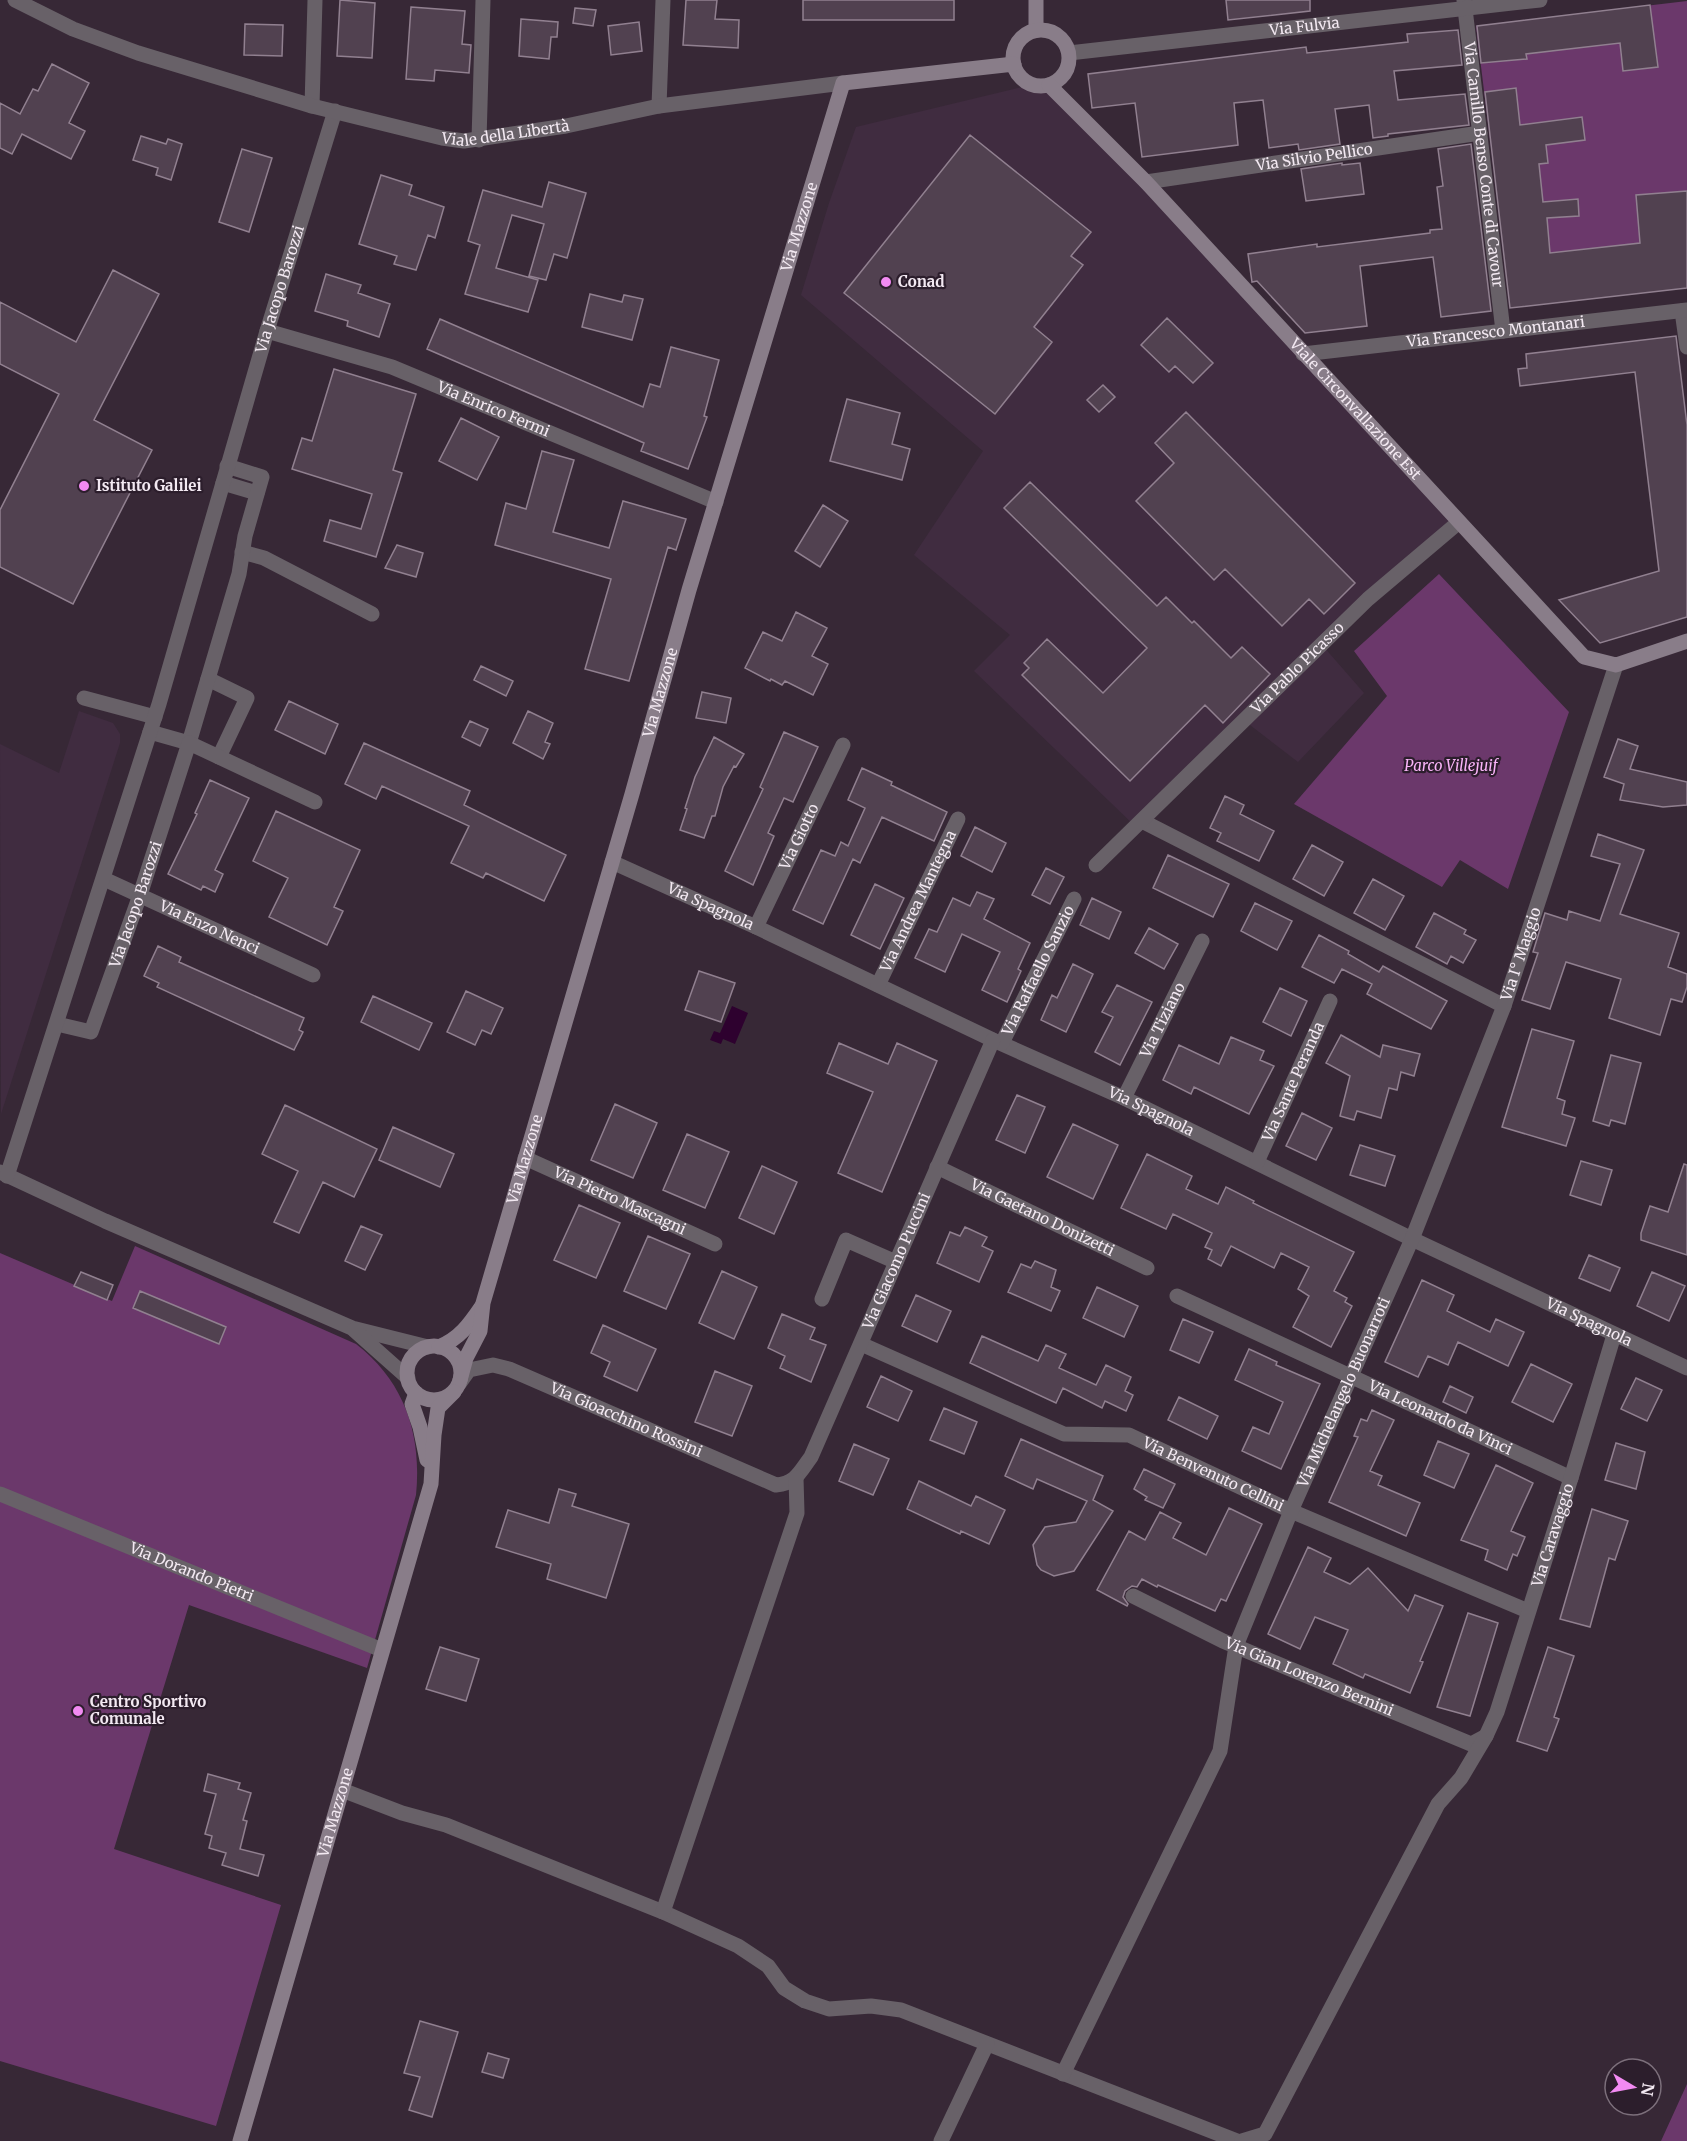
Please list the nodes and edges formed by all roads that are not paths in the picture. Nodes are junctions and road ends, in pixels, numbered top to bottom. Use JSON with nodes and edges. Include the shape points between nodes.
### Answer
{"nodes":[{"id":1,"x":15,"y":0,"type":"edge"},
{"id":2,"x":315,"y":0,"type":"edge"},
{"id":3,"x":483,"y":0,"type":"edge"},
{"id":4,"x":663,"y":0,"type":"edge"},
{"id":5,"x":1036,"y":0,"type":"edge"},
{"id":6,"x":1540,"y":0,"type":"edge"},
{"id":7,"x":1464,"y":4,"type":"edge"},
{"id":8,"x":1036,"y":30,"type":"junction"},
{"id":9,"x":1069,"y":54,"type":"junction"},
{"id":10,"x":1014,"y":64,"type":"junction"},
{"id":11,"x":843,"y":83,"type":"junction"},
{"id":12,"x":1049,"y":85,"type":"junction"},
{"id":13,"x":312,"y":106,"type":"junction"},
{"id":14,"x":659,"y":106,"type":"junction"},
{"id":15,"x":335,"y":111,"type":"junction"},
{"id":16,"x":1480,"y":133,"type":"junction"},
{"id":17,"x":479,"y":140,"type":"junction"},
{"id":18,"x":1146,"y":182,"type":"junction"},
{"id":19,"x":1684,"y":310,"type":"edge"},
{"id":20,"x":267,"y":330,"type":"junction"},
{"id":21,"x":1503,"y":331,"type":"junction"},
{"id":22,"x":1687,"y":347,"type":"edge"},
{"id":23,"x":1303,"y":354,"type":"junction"},
{"id":24,"x":227,"y":466,"type":"junction"},
{"id":25,"x":223,"y":483,"type":"junction"},
{"id":26,"x":257,"y":493,"type":"junction"},
{"id":27,"x":716,"y":502,"type":"junction"},
{"id":28,"x":1459,"y":522,"type":"junction"},
{"id":29,"x":242,"y":552,"type":"junction"},
{"id":30,"x":372,"y":614,"type":"dead end"},
{"id":31,"x":1687,"y":641,"type":"edge"},
{"id":32,"x":1616,"y":664,"type":"junction"},
{"id":33,"x":208,"y":679,"type":"junction"},
{"id":34,"x":84,"y":698,"type":"dead end"},
{"id":35,"x":153,"y":724,"type":"junction"},
{"id":36,"x":189,"y":743,"type":"junction"},
{"id":37,"x":843,"y":745,"type":"dead end"},
{"id":38,"x":219,"y":757,"type":"junction"},
{"id":39,"x":315,"y":802,"type":"dead end"},
{"id":40,"x":958,"y":819,"type":"dead end"},
{"id":41,"x":1142,"y":821,"type":"junction"},
{"id":42,"x":612,"y":862,"type":"junction"},
{"id":43,"x":1096,"y":865,"type":"dead end"},
{"id":44,"x":104,"y":879,"type":"junction"},
{"id":45,"x":140,"y":895,"type":"junction"},
{"id":46,"x":1074,"y":899,"type":"dead end"},
{"id":47,"x":756,"y":927,"type":"junction"},
{"id":48,"x":1202,"y":941,"type":"dead end"},
{"id":49,"x":314,"y":975,"type":"dead end"},
{"id":50,"x":879,"y":985,"type":"junction"},
{"id":51,"x":1330,"y":1001,"type":"dead end"},
{"id":52,"x":1504,"y":1006,"type":"junction"},
{"id":53,"x":57,"y":1024,"type":"junction"},
{"id":54,"x":998,"y":1041,"type":"junction"},
{"id":55,"x":1124,"y":1098,"type":"junction"},
{"id":56,"x":525,"y":1158,"type":"junction"},
{"id":57,"x":1257,"y":1162,"type":"junction"},
{"id":58,"x":937,"y":1167,"type":"junction"},
{"id":59,"x":4,"y":1174,"type":"edge"},
{"id":60,"x":1412,"y":1239,"type":"junction"},
{"id":61,"x":715,"y":1244,"type":"dead end"},
{"id":62,"x":896,"y":1262,"type":"junction"},
{"id":63,"x":1147,"y":1268,"type":"dead end"},
{"id":64,"x":1177,"y":1296,"type":"dead end"},
{"id":65,"x":822,"y":1299,"type":"dead end"},
{"id":66,"x":483,"y":1303,"type":"junction"},
{"id":67,"x":352,"y":1328,"type":"junction"},
{"id":68,"x":1614,"y":1335,"type":"junction"},
{"id":69,"x":861,"y":1344,"type":"junction"},
{"id":70,"x":433,"y":1347,"type":"junction"},
{"id":71,"x":1687,"y":1368,"type":"edge"},
{"id":72,"x":1351,"y":1377,"type":"junction"},
{"id":73,"x":408,"y":1378,"type":"junction"},
{"id":74,"x":458,"y":1385,"type":"junction"},
{"id":75,"x":416,"y":1393,"type":"junction"},
{"id":76,"x":796,"y":1478,"type":"junction"},
{"id":77,"x":1571,"y":1478,"type":"junction"},
{"id":78,"x":431,"y":1484,"type":"junction"},
{"id":79,"x":0,"y":1494,"type":"edge"},
{"id":80,"x":1291,"y":1511,"type":"junction"},
{"id":81,"x":1133,"y":1596,"type":"dead end"},
{"id":82,"x":1528,"y":1611,"type":"junction"},
{"id":83,"x":1236,"y":1646,"type":"junction"},
{"id":84,"x":382,"y":1650,"type":"junction"},
{"id":85,"x":1486,"y":1736,"type":"junction"},
{"id":86,"x":342,"y":1790,"type":"junction"},
{"id":87,"x":663,"y":1912,"type":"junction"},
{"id":88,"x":987,"y":2044,"type":"junction"},
{"id":89,"x":1063,"y":2074,"type":"junction"},
{"id":90,"x":240,"y":2141,"type":"edge"},
{"id":91,"x":941,"y":2141,"type":"edge"},
{"id":92,"x":1237,"y":2141,"type":"edge"},
{"id":93,"x":1242,"y":2141,"type":"edge"}],
"edges":[{"from":1,"to":13,"type":"street","name":"Viale della Libertà","via":[[73,29],[138,53]]},
{"from":2,"to":13,"type":"street"},
{"from":3,"to":17,"type":"street"},
{"from":4,"to":14,"type":"street"},
{"from":5,"to":8,"type":"main road"},
{"from":6,"to":7,"type":"street","name":"Via Fulvia"},
{"from":7,"to":9,"type":"street","name":"Via Fulvia"},
{"from":7,"to":16,"type":"street","name":"Via Camillo Benso Conte di Cavour"},
{"from":8,"to":9,"type":"main road","via":[[1060,37]]},
{"from":8,"to":10,"type":"main road","via":[[1017,45]]},
{"from":9,"to":12,"type":"main road","via":[[1065,73]]},
{"from":10,"to":11,"type":"main road","name":"Viale della Libertà"},
{"from":10,"to":12,"type":"main road","name":"Viale Circonvallazione Est","via":[[1023,79]]},
{"from":11,"to":14,"type":"street","name":"Viale della Libertà"},
{"from":11,"to":27,"type":"main road","name":"Via Mazzone"},
{"from":12,"to":18,"type":"main road","name":"Viale Circonvallazione Est"},
{"from":13,"to":15,"type":"street","name":"Viale della Libertà"},
{"from":14,"to":17,"type":"street","name":"Viale della Libertà"},
{"from":15,"to":17,"type":"street","name":"Viale della Libertà","via":[[442,138]]},
{"from":15,"to":20,"type":"street","name":"Via Jacopo Barozzi"},
{"from":16,"to":18,"type":"street","name":"Via Silvio Pellico"},
{"from":16,"to":21,"type":"street","name":"Via Camillo Benso Conte di Cavour"},
{"from":18,"to":23,"type":"main road","name":"Viale Circonvallazione Est"},
{"from":19,"to":21,"type":"street","name":"Via Francesco Montanari"},
{"from":19,"to":22,"type":"street"},
{"from":20,"to":24,"type":"street","name":"Via Jacopo Barozzi"},
{"from":20,"to":27,"type":"street","name":"Via Enrico Fermi","via":[[392,367]]},
{"from":21,"to":23,"type":"street","name":"Via Francesco Montanari"},
{"from":23,"to":28,"type":"main road","name":"Viale Circonvallazione Est"},
{"from":24,"to":25,"type":"street","name":"Via Jacopo Barozzi"},
{"from":24,"to":26,"type":"street","via":[[262,477]]},
{"from":25,"to":26,"type":"street"},
{"from":25,"to":35,"type":"street","name":"Via Jacopo Barozzi"},
{"from":26,"to":29,"type":"street","name":"Via Jacopo Barozzi"},
{"from":27,"to":42,"type":"main road","name":"Via Mazzone"},
{"from":28,"to":32,"type":"main road","name":"Viale Circonvallazione Est","via":[[1584,657]]},
{"from":28,"to":41,"type":"street","name":"Via Pablo Picasso","via":[[1368,599]]},
{"from":29,"to":30,"type":"street","via":[[264,558]]},
{"from":29,"to":33,"type":"street","name":"Via Jacopo Barozzi"},
{"from":31,"to":32,"type":"main road"},
{"from":32,"to":52,"type":"street","name":"Via I° Maggio"},
{"from":33,"to":36,"type":"street","name":"Via Jacopo Barozzi"},
{"from":33,"to":38,"type":"street","via":[[247,698]]},
{"from":34,"to":35,"type":"street"},
{"from":35,"to":36,"type":"street"},
{"from":35,"to":44,"type":"street","name":"Via Jacopo Barozzi"},
{"from":36,"to":38,"type":"street"},
{"from":36,"to":45,"type":"street","name":"Via Jacopo Barozzi"},
{"from":37,"to":47,"type":"street","name":"Via Giotto"},
{"from":38,"to":39,"type":"street"},
{"from":40,"to":50,"type":"street","name":"Via Andrea Mantegna"},
{"from":41,"to":43,"type":"street","name":"Via Pablo Picasso"},
{"from":41,"to":52,"type":"street"},
{"from":42,"to":47,"type":"street","name":"Via Spagnola"},
{"from":42,"to":56,"type":"main road","name":"Via Mazzone"},
{"from":44,"to":45,"type":"street","name":"Via Enzo Nenci"},
{"from":44,"to":53,"type":"street","name":"Via Jacopo Barozzi"},
{"from":45,"to":49,"type":"street","name":"Via Enzo Nenci"},
{"from":45,"to":53,"type":"street","name":"Via Jacopo Barozzi","via":[[91,1032]]},
{"from":46,"to":54,"type":"street","name":"Via Raffaello Sanzio"},
{"from":47,"to":50,"type":"street","name":"Via Spagnola"},
{"from":48,"to":55,"type":"street","name":"Via Tiziano"},
{"from":50,"to":54,"type":"street","name":"Via Spagnola"},
{"from":51,"to":57,"type":"street","name":"Via Sante Peranda"},
{"from":52,"to":60,"type":"street","name":"Via I° Maggio"},
{"from":53,"to":59,"type":"street","name":"Via Jacopo Barozzi"},
{"from":54,"to":55,"type":"street","name":"Via Spagnola"},
{"from":54,"to":58,"type":"street","name":"Via Giacomo Puccini"},
{"from":55,"to":57,"type":"street","name":"Via Spagnola"},
{"from":56,"to":61,"type":"street","name":"Via Pietro Mascagni"},
{"from":56,"to":66,"type":"main road","name":"Via Mazzone"},
{"from":57,"to":60,"type":"street","name":"Via Spagnola"},
{"from":58,"to":62,"type":"street","name":"Via Giacomo Puccini"},
{"from":58,"to":63,"type":"street","name":"Via Gaetano Donizetti"},
{"from":59,"to":67,"type":"street"},
{"from":60,"to":68,"type":"street","name":"Via Spagnola"},
{"from":60,"to":72,"type":"street","name":"Via Michelangelo Buonarroti"},
{"from":62,"to":65,"type":"street","via":[[846,1240]]},
{"from":62,"to":69,"type":"street","name":"Via Giacomo Puccini"},
{"from":64,"to":72,"type":"street","name":"Via Leonardo da Vinci"},
{"from":66,"to":70,"type":"main road","name":"Via Mazzone","via":[[458,1337]]},
{"from":66,"to":74,"type":"main road","name":"Via Mazzone","via":[[480,1331]]},
{"from":67,"to":70,"type":"street"},
{"from":67,"to":73,"type":"street"},
{"from":68,"to":71,"type":"street","name":"Via Spagnola"},
{"from":68,"to":77,"type":"street","name":"Via Caravaggio"},
{"from":69,"to":76,"type":"street","name":"Via Giacomo Puccini","via":[[811,1457]]},
{"from":69,"to":80,"type":"street","name":"Via Benvenuto Cellini","via":[[1064,1434],[1129,1436]]},
{"from":70,"to":73,"type":"main road","name":"Via Mazzone","via":[[414,1355]]},
{"from":70,"to":74,"type":"main road","via":[[447,1350],[459,1363]]},
{"from":72,"to":77,"type":"street","name":"Via Leonardo da Vinci"},
{"from":72,"to":80,"type":"street","name":"Via Michelangelo Buonarroti"},
{"from":73,"to":75,"type":"main road","name":"Via Mazzone"},
{"from":74,"to":75,"type":"main road","via":[[439,1400]]},
{"from":74,"to":76,"type":"street","name":"Via Gioacchino Rossini","via":[[470,1370],[493,1365],[509,1369],[776,1485],[789,1484]]},
{"from":74,"to":78,"type":"main road","name":"Via Mazzone","via":[[438,1408]]},
{"from":75,"to":78,"type":"main road","name":"Via Mazzone","via":[[412,1404]]},
{"from":76,"to":87,"type":"street","via":[[797,1513]]},
{"from":77,"to":82,"type":"street","name":"Via Caravaggio"},
{"from":78,"to":84,"type":"main road","name":"Via Mazzone"},
{"from":79,"to":84,"type":"street","name":"Via Dorando Pietri"},
{"from":80,"to":82,"type":"street","name":"Via Benvenuto Cellini"},
{"from":80,"to":83,"type":"street","name":"Via Michelangelo Buonarroti"},
{"from":81,"to":83,"type":"street","name":"Via Gian Lorenzo Bernini"},
{"from":82,"to":85,"type":"street","name":"Via Caravaggio"},
{"from":83,"to":85,"type":"street","name":"Via Gian Lorenzo Bernini","via":[[1471,1744]]},
{"from":83,"to":89,"type":"street","name":"Via Michelangelo Buonarroti","via":[[1220,1750]]},
{"from":84,"to":86,"type":"main road","name":"Via Mazzone"},
{"from":85,"to":93,"type":"street","name":"Via Caravaggio","via":[[1461,1778],[1438,1804],[1265,2134]]},
{"from":86,"to":87,"type":"street","via":[[446,1825]]},
{"from":86,"to":90,"type":"main road","name":"Via Mazzone"},
{"from":87,"to":88,"type":"street","via":[[738,1946],[768,1965],[784,1988],[805,2001],[829,2009],[871,2006],[901,2010]]},
{"from":88,"to":89,"type":"street"},
{"from":88,"to":91,"type":"street"},
{"from":89,"to":92,"type":"street"}]}
